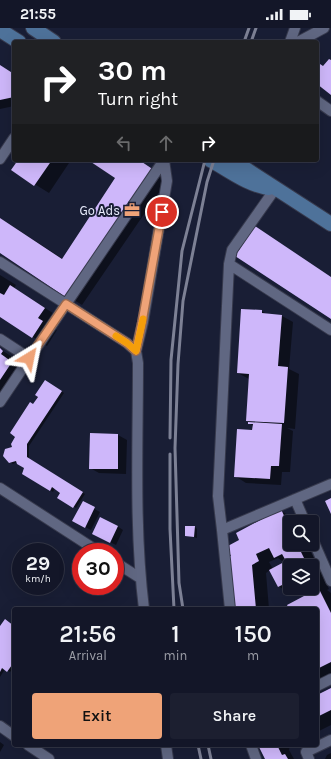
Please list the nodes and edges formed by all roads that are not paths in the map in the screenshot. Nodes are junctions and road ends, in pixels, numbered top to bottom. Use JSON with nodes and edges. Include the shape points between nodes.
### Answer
{"nodes":[{"id":1,"x":33,"y":28,"type":"edge"},
{"id":2,"x":295,"y":28,"type":"edge"},
{"id":3,"x":324,"y":28,"type":"edge"},
{"id":4,"x":0,"y":30,"type":"edge"},
{"id":5,"x":16,"y":40,"type":"edge"},
{"id":6,"x":51,"y":40,"type":"edge"},
{"id":7,"x":291,"y":40,"type":"edge"},
{"id":8,"x":302,"y":40,"type":"edge"},
{"id":9,"x":319,"y":102,"type":"edge"},
{"id":10,"x":331,"y":111,"type":"edge"},
{"id":11,"x":12,"y":141,"type":"edge"},
{"id":12,"x":0,"y":159,"type":"edge"},
{"id":13,"x":163,"y":162,"type":"edge"},
{"id":14,"x":164,"y":162,"type":"edge"},
{"id":15,"x":214,"y":162,"type":"edge"},
{"id":16,"x":247,"y":164,"type":"edge"},
{"id":17,"x":276,"y":189,"type":"junction"},
{"id":18,"x":331,"y":224,"type":"edge"},
{"id":19,"x":0,"y":262,"type":"edge"},
{"id":20,"x":229,"y":264,"type":"junction"},
{"id":21,"x":66,"y":304,"type":"junction"},
{"id":22,"x":331,"y":330,"type":"edge"},
{"id":23,"x":0,"y":339,"type":"edge"},
{"id":24,"x":136,"y":351,"type":"junction"},
{"id":25,"x":29,"y":358,"type":"junction"},
{"id":26,"x":0,"y":402,"type":"edge"},
{"id":27,"x":331,"y":484,"type":"edge"},
{"id":28,"x":0,"y":488,"type":"edge"},
{"id":29,"x":295,"y":500,"type":"junction"},
{"id":30,"x":302,"y":515,"type":"edge"},
{"id":31,"x":222,"y":530,"type":"junction"},
{"id":32,"x":85,"y":543,"type":"edge"},
{"id":33,"x":318,"y":551,"type":"edge"},
{"id":34,"x":124,"y":568,"type":"edge"},
{"id":35,"x":140,"y":578,"type":"junction"},
{"id":36,"x":331,"y":581,"type":"edge"},
{"id":37,"x":144,"y":607,"type":"edge"},
{"id":38,"x":230,"y":607,"type":"edge"},
{"id":39,"x":331,"y":679,"type":"edge"},
{"id":40,"x":319,"y":685,"type":"edge"},
{"id":41,"x":0,"y":726,"type":"edge"},
{"id":42,"x":12,"y":735,"type":"edge"},
{"id":43,"x":331,"y":740,"type":"edge"},
{"id":44,"x":319,"y":746,"type":"edge"},
{"id":45,"x":31,"y":747,"type":"edge"},
{"id":46,"x":166,"y":747,"type":"edge"},
{"id":47,"x":252,"y":747,"type":"edge"},
{"id":48,"x":316,"y":747,"type":"edge"},
{"id":49,"x":49,"y":759,"type":"edge"},
{"id":50,"x":168,"y":759,"type":"edge"},
{"id":51,"x":256,"y":759,"type":"edge"},
{"id":52,"x":309,"y":759,"type":"edge"}],
"edges":[{"from":1,"to":6,"type":"main road"},
{"from":2,"to":7,"type":"street"},
{"from":3,"to":8,"type":"street"},
{"from":4,"to":5,"type":"main road"},
{"from":9,"to":10,"type":"street"},
{"from":11,"to":12,"type":"street"},
{"from":13,"to":21,"type":"street"},
{"from":14,"to":24,"type":"street","via":[[167,181]]},
{"from":15,"to":17,"type":"main road","via":[[254,184]]},
{"from":16,"to":17,"type":"main road"},
{"from":17,"to":18,"type":"main road"},
{"from":17,"to":20,"type":"street","via":[[232,250]]},
{"from":19,"to":21,"type":"street"},
{"from":20,"to":22,"type":"street"},
{"from":20,"to":31,"type":"street","via":[[218,496]]},
{"from":21,"to":24,"type":"street"},
{"from":21,"to":25,"type":"street"},
{"from":23,"to":25,"type":"street"},
{"from":24,"to":35,"type":"street"},
{"from":25,"to":26,"type":"street"},
{"from":27,"to":29,"type":"street"},
{"from":28,"to":32,"type":"street"},
{"from":29,"to":30,"type":"street"},
{"from":29,"to":31,"type":"street"},
{"from":31,"to":38,"type":"street"},
{"from":33,"to":36,"type":"street"},
{"from":34,"to":35,"type":"street"},
{"from":35,"to":37,"type":"street"},
{"from":39,"to":40,"type":"street"},
{"from":41,"to":42,"type":"street"},
{"from":43,"to":44,"type":"street"},
{"from":45,"to":49,"type":"street"},
{"from":46,"to":50,"type":"street"},
{"from":47,"to":51,"type":"street"},
{"from":48,"to":52,"type":"street","via":[[306,752]]}]}
